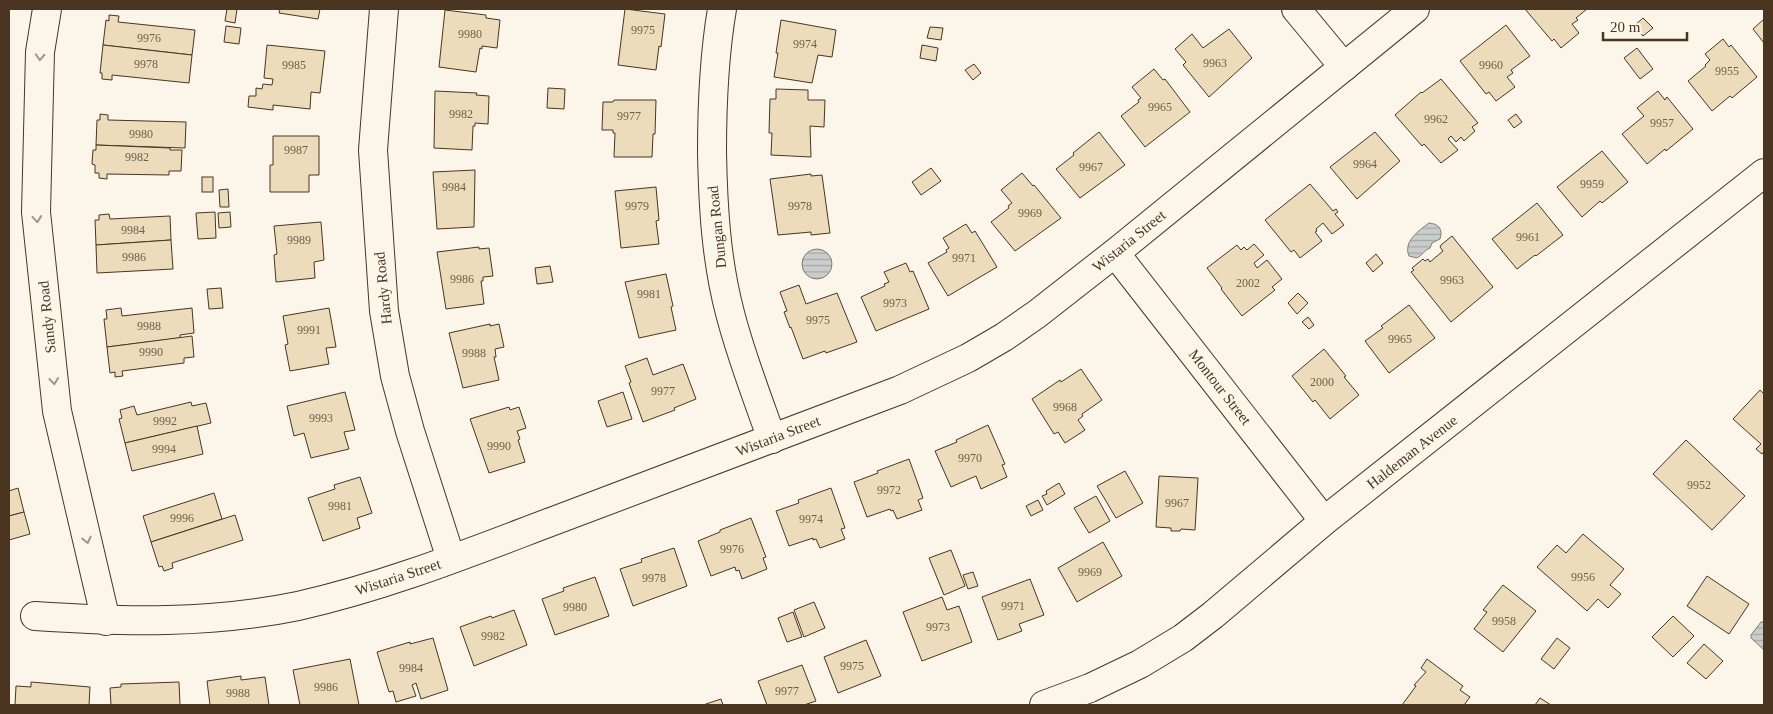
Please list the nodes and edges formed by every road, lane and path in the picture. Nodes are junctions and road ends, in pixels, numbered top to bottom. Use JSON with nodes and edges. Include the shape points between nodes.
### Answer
{"nodes":[{"id":1,"x":47,"y":9,"type":"edge"},
{"id":2,"x":384,"y":9,"type":"edge"},
{"id":3,"x":722,"y":9,"type":"edge"},
{"id":4,"x":1296,"y":9,"type":"edge"},
{"id":5,"x":1415,"y":9,"type":"edge"},
{"id":6,"x":1344,"y":67,"type":"junction"},
{"id":7,"x":1764,"y":174,"type":"edge"},
{"id":8,"x":1116,"y":253,"type":"junction"},
{"id":9,"x":772,"y":439,"type":"junction"},
{"id":10,"x":1324,"y":521,"type":"junction"},
{"id":11,"x":451,"y":559,"type":"junction"},
{"id":12,"x":35,"y":616,"type":"dead end"},
{"id":13,"x":106,"y":621,"type":"junction"},
{"id":14,"x":1044,"y":705,"type":"edge"}],
"edges":[{"from":1,"to":13,"type":"street","name":"Sandy Road","one_way":true,"via":[[40,52],[36,212],[57,410]]},
{"from":2,"to":11,"type":"street","name":"Hardy Road","via":[[372,150],[384,312],[408,422]]},
{"from":3,"to":9,"type":"street","name":"Dungan Road","via":[[712,114],[712,202],[718,260],[730,313]]},
{"from":4,"to":6,"type":"street"},
{"from":5,"to":6,"type":"street","name":"Wistaria Street"},
{"from":6,"to":8,"type":"street","name":"Wistaria Street"},
{"from":7,"to":10,"type":"street","name":"Haldeman Avenue"},
{"from":8,"to":9,"type":"street","name":"Wistaria Street","via":[[1037,314],[968,358],[900,390]]},
{"from":8,"to":10,"type":"street","name":"Montour Street"},
{"from":9,"to":11,"type":"street","name":"Wistaria Street"},
{"from":10,"to":14,"type":"street","name":"Haldeman Avenue","via":[[1183,638],[1140,664]]},
{"from":11,"to":13,"type":"street","name":"Wistaria Street","via":[[368,588],[296,606],[167,621]]},
{"from":12,"to":13,"type":"street","name":"Wistaria Street"}]}
